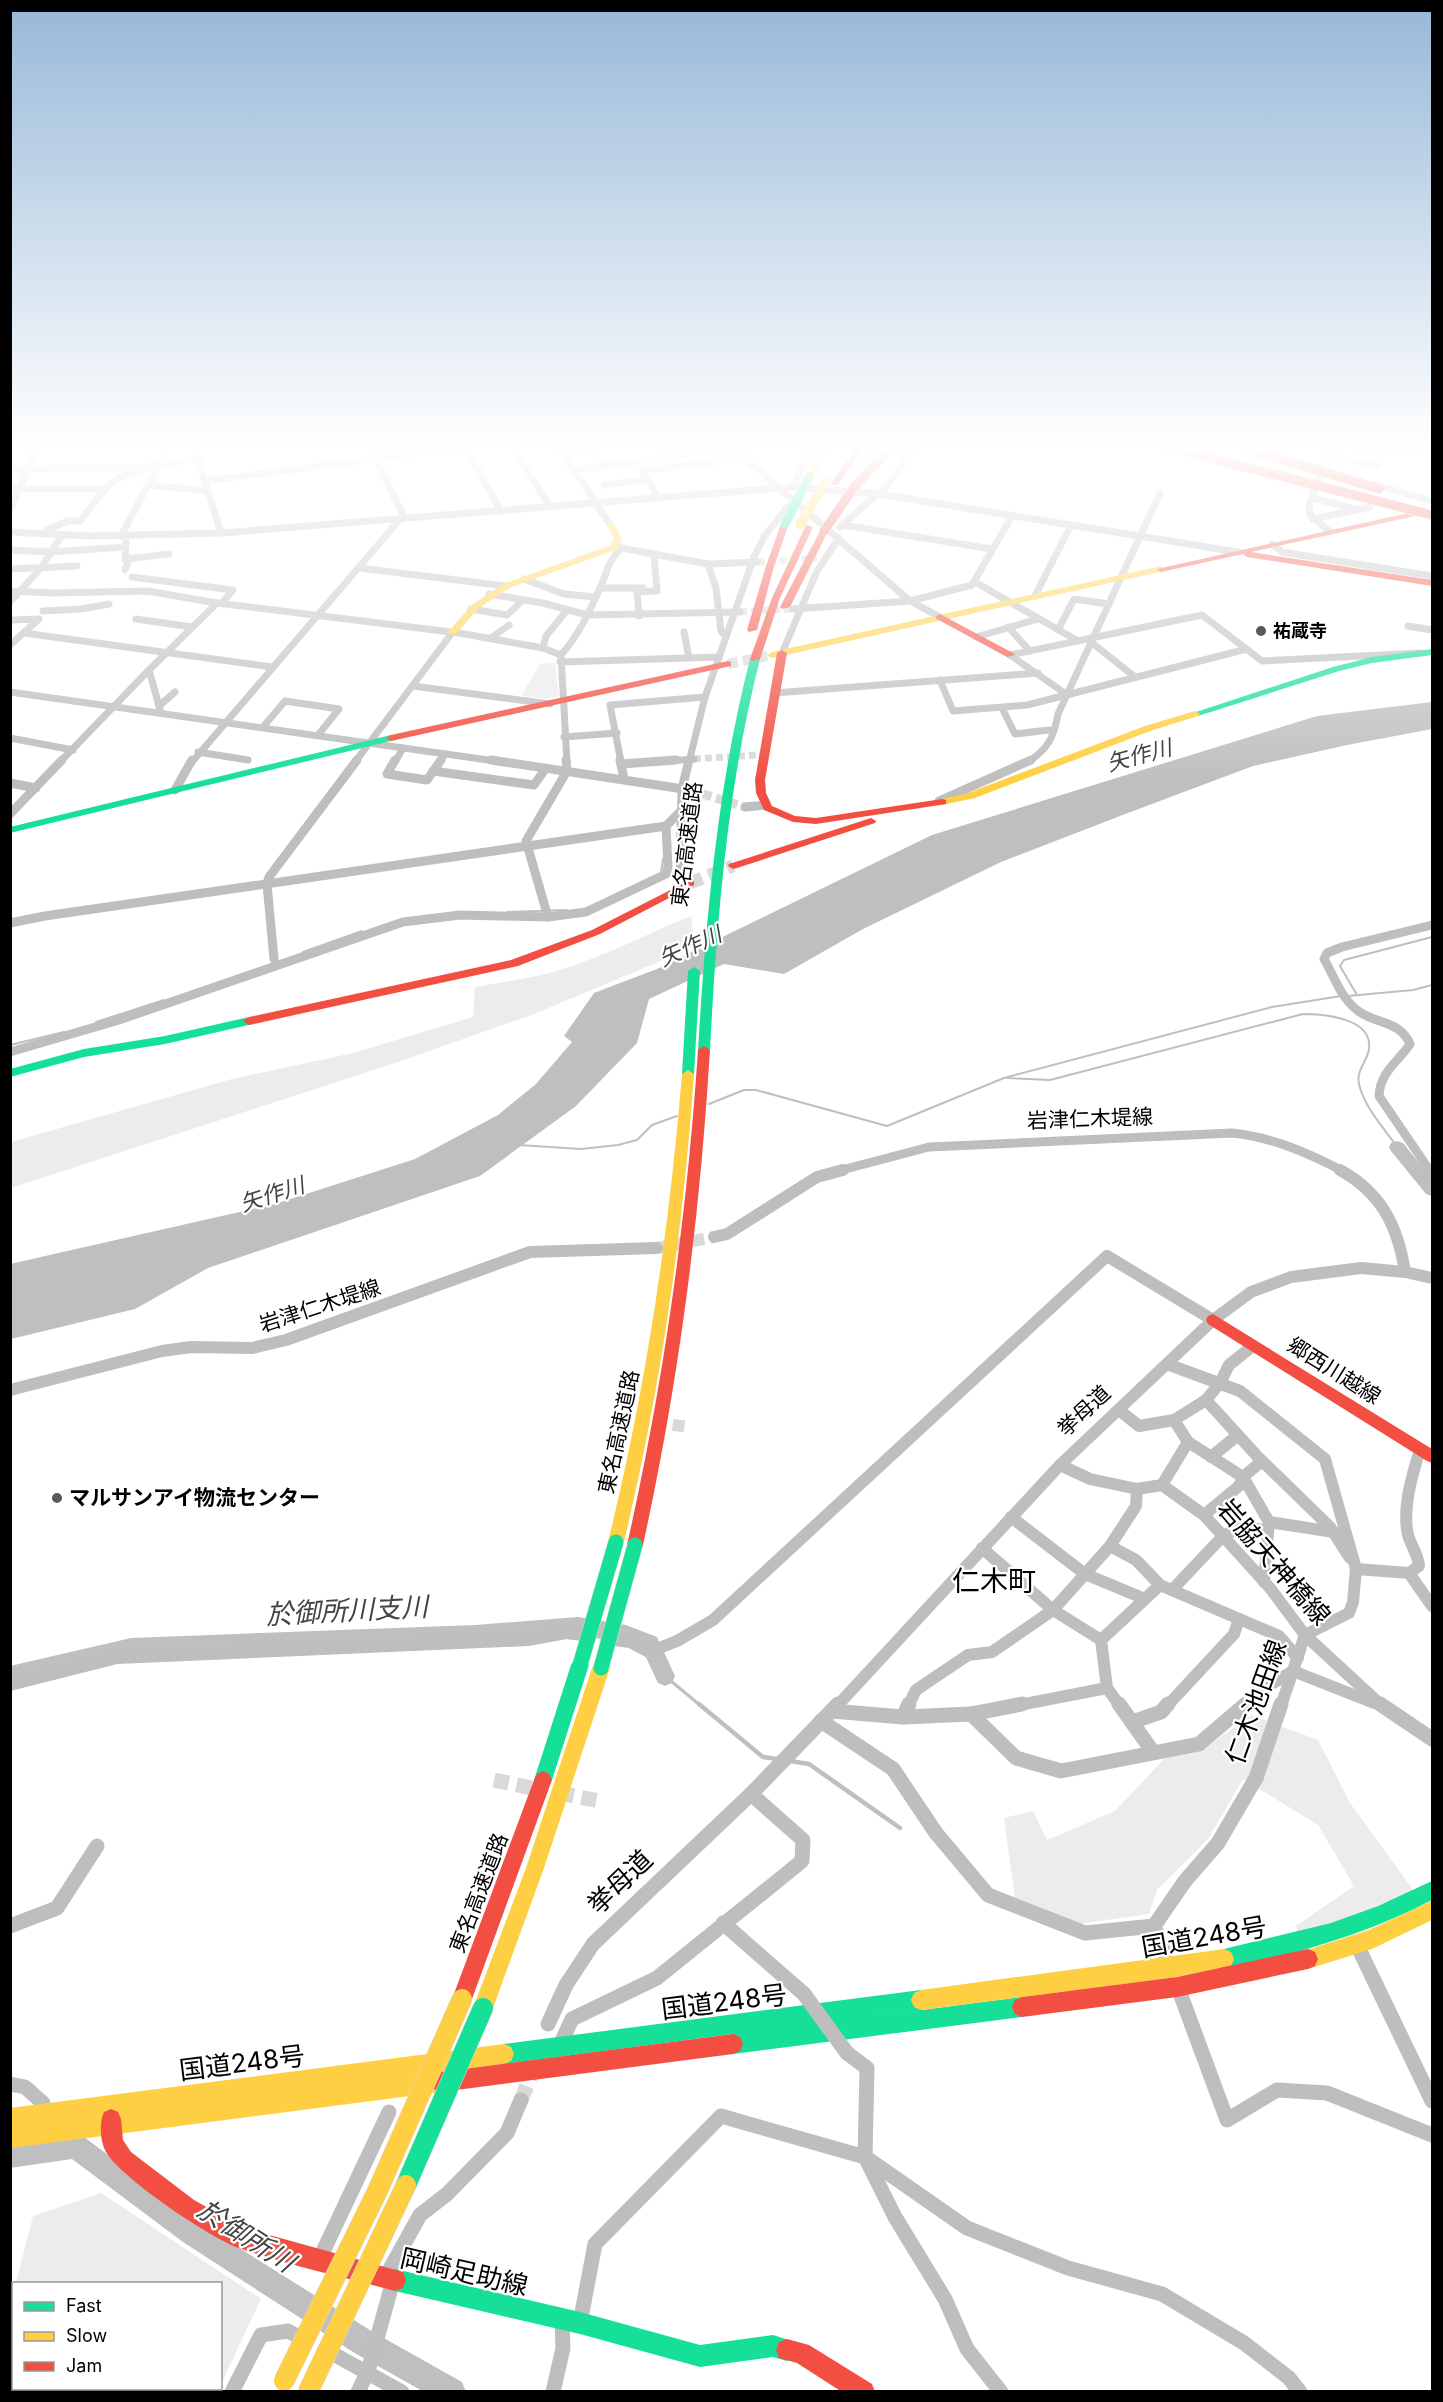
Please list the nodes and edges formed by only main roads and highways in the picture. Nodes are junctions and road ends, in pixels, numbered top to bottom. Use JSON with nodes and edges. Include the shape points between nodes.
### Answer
{"nodes":[{"id":1,"x":584,"y":559,"type":"edge"},
{"id":2,"x":775,"y":559,"type":"edge"},
{"id":3,"x":788,"y":559,"type":"edge"},
{"id":4,"x":813,"y":559,"type":"edge"},
{"id":5,"x":1206,"y":559,"type":"edge"},
{"id":6,"x":1281,"y":559,"type":"edge"},
{"id":7,"x":1432,"y":584,"type":"edge"},
{"id":8,"x":940,"y":617,"type":"junction"},
{"id":9,"x":452,"y":633,"type":"road end"},
{"id":10,"x":1430,"y":653,"type":"edge"},
{"id":11,"x":1010,"y":655,"type":"road end"},
{"id":12,"x":721,"y":663,"type":"tunnel mouth"},
{"id":13,"x":736,"y":735,"type":"junction"},
{"id":14,"x":906,"y":806,"type":"junction"},
{"id":15,"x":10,"y":830,"type":"edge"},
{"id":16,"x":733,"y":866,"type":"tunnel mouth"},
{"id":17,"x":687,"y":884,"type":"tunnel mouth"},
{"id":18,"x":10,"y":1073,"type":"edge"},
{"id":19,"x":1213,"y":1320,"type":"road end"},
{"id":20,"x":1432,"y":1457,"type":"edge"},
{"id":21,"x":1432,"y":1890,"type":"edge"},
{"id":22,"x":1432,"y":1910,"type":"edge"},
{"id":23,"x":112,"y":2104,"type":"junction"},
{"id":24,"x":10,"y":2118,"type":"edge"},
{"id":25,"x":111,"y":2126,"type":"junction"},
{"id":26,"x":10,"y":2138,"type":"edge"},
{"id":27,"x":281,"y":2386,"type":"edge"},
{"id":28,"x":308,"y":2391,"type":"edge"},
{"id":29,"x":864,"y":2391,"type":"edge"}],
"edges":[{"from":1,"to":9,"type":"main road","via":[[489,594]]},
{"from":2,"to":27,"type":"main road","name":"東名高速道路","bridge":true,"via":[[735,685],[717,769],[700,905],[677,1210],[647,1408],[616,1542],[531,1816],[462,1999],[377,2192]]},
{"from":3,"to":13,"type":"main road","name":"東名高速道路","via":[[760,642]]},
{"from":4,"to":13,"type":"main road","bridge":true,"via":[[779,617]]},
{"from":5,"to":8,"type":"main road"},
{"from":6,"to":7,"type":"main road"},
{"from":8,"to":11,"type":"main road"},
{"from":8,"to":14,"type":"main road","via":[[777,654],[774,693],[759,755],[761,794],[766,805],[793,819],[808,821]]},
{"from":10,"to":14,"type":"main road","via":[[1336,669],[1149,728],[971,796]]},
{"from":12,"to":15,"type":"main road","via":[[609,698],[556,702],[372,742]]},
{"from":13,"to":28,"type":"main road","name":"東名高速道路","bridge":true,"via":[[714,901],[693,1207],[666,1410],[635,1545],[601,1668],[535,1868],[483,2008],[398,2202]]},
{"from":14,"to":16,"type":"main road","via":[[898,814]]},
{"from":17,"to":18,"type":"main road","via":[[596,932],[514,963],[165,1040],[84,1053]]},
{"from":19,"to":20,"type":"main road","name":"郷西川越線"},
{"from":21,"to":23,"type":"main road","name":"国道248号","via":[[1411,1904],[1274,1950],[1170,1968]]},
{"from":22,"to":25,"type":"main road","name":"国道248号","via":[[1357,1945],[1283,1967],[1177,1987]]},
{"from":23,"to":24,"type":"main road","name":"国道248号"},
{"from":23,"to":25,"type":"main road","name":"岡崎足助線"},
{"from":25,"to":26,"type":"main road","name":"国道248号"},
{"from":25,"to":29,"type":"main road","name":"岡崎足助線","via":[[117,2152],[187,2207],[240,2238],[700,2356],[773,2346],[801,2353]]}]}
